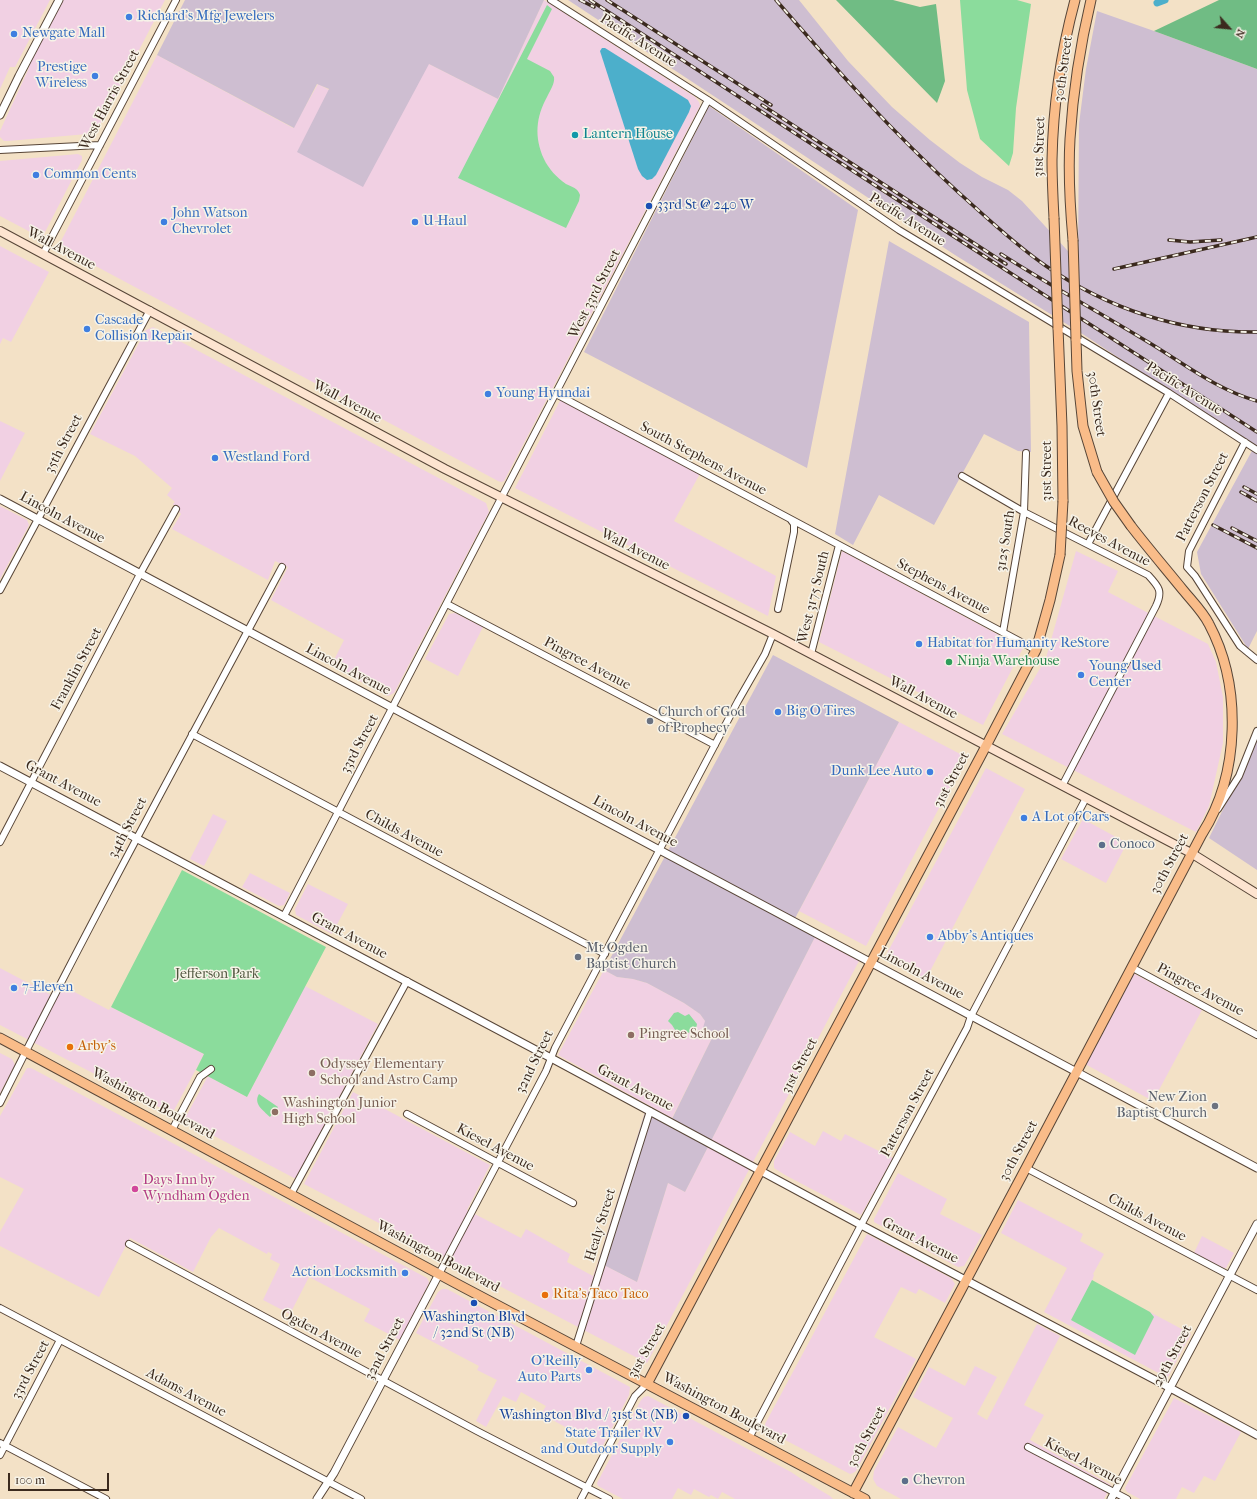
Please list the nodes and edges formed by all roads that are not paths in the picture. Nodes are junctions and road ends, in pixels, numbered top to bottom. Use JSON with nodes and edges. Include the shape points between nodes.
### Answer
{"nodes":[{"id":1,"x":59,"y":0,"type":"edge"},
{"id":2,"x":176,"y":0,"type":"edge"},
{"id":3,"x":551,"y":0,"type":"edge"},
{"id":4,"x":1075,"y":0,"type":"edge"},
{"id":5,"x":1091,"y":0,"type":"edge"},
{"id":6,"x":708,"y":100,"type":"junction"},
{"id":7,"x":0,"y":115,"type":"edge"},
{"id":8,"x":100,"y":145,"type":"junction"},
{"id":9,"x":0,"y":150,"type":"edge"},
{"id":10,"x":0,"y":231,"type":"edge"},
{"id":11,"x":43,"y":254,"type":"junction"},
{"id":12,"x":150,"y":310,"type":"junction"},
{"id":13,"x":1169,"y":393,"type":"junction"},
{"id":14,"x":556,"y":394,"type":"junction"},
{"id":15,"x":1245,"y":442,"type":"junction"},
{"id":16,"x":1257,"y":450,"type":"edge"},
{"id":17,"x":1026,"y":453,"type":"dead end"},
{"id":18,"x":962,"y":476,"type":"dead end"},
{"id":19,"x":502,"y":498,"type":"junction"},
{"id":20,"x":0,"y":499,"type":"edge"},
{"id":21,"x":176,"y":509,"type":"dead end"},
{"id":22,"x":1024,"y":512,"type":"junction"},
{"id":23,"x":37,"y":520,"type":"junction"},
{"id":24,"x":791,"y":520,"type":"junction"},
{"id":25,"x":1088,"y":544,"type":"junction"},
{"id":26,"x":839,"y":545,"type":"junction"},
{"id":27,"x":282,"y":567,"type":"dead end"},
{"id":28,"x":140,"y":574,"type":"junction"},
{"id":29,"x":0,"y":590,"type":"edge"},
{"id":30,"x":447,"y":604,"type":"junction"},
{"id":31,"x":778,"y":609,"type":"dead end"},
{"id":32,"x":248,"y":631,"type":"junction"},
{"id":33,"x":1003,"y":632,"type":"junction"},
{"id":34,"x":773,"y":634,"type":"junction"},
{"id":35,"x":1036,"y":650,"type":"junction"},
{"id":36,"x":811,"y":654,"type":"junction"},
{"id":37,"x":1257,"y":660,"type":"edge"},
{"id":38,"x":393,"y":708,"type":"junction"},
{"id":39,"x":192,"y":734,"type":"junction"},
{"id":40,"x":1256,"y":734,"type":"edge"},
{"id":41,"x":715,"y":745,"type":"junction"},
{"id":42,"x":986,"y":746,"type":"junction"},
{"id":43,"x":0,"y":766,"type":"edge"},
{"id":44,"x":31,"y":782,"type":"junction"},
{"id":45,"x":1062,"y":786,"type":"junction"},
{"id":46,"x":1086,"y":798,"type":"junction"},
{"id":47,"x":339,"y":812,"type":"junction"},
{"id":48,"x":1213,"y":816,"type":"junction"},
{"id":49,"x":136,"y":838,"type":"junction"},
{"id":50,"x":0,"y":842,"type":"edge"},
{"id":51,"x":660,"y":850,"type":"junction"},
{"id":52,"x":1192,"y":853,"type":"junction"},
{"id":53,"x":1257,"y":894,"type":"edge"},
{"id":54,"x":284,"y":916,"type":"junction"},
{"id":55,"x":605,"y":954,"type":"junction"},
{"id":56,"x":871,"y":962,"type":"junction"},
{"id":57,"x":1131,"y":967,"type":"junction"},
{"id":58,"x":406,"y":981,"type":"junction"},
{"id":59,"x":971,"y":1016,"type":"junction"},
{"id":60,"x":1257,"y":1035,"type":"edge"},
{"id":61,"x":0,"y":1038,"type":"edge"},
{"id":62,"x":25,"y":1051,"type":"junction"},
{"id":63,"x":551,"y":1058,"type":"junction"},
{"id":64,"x":211,"y":1069,"type":"dead end"},
{"id":65,"x":1076,"y":1072,"type":"junction"},
{"id":66,"x":0,"y":1103,"type":"edge"},
{"id":67,"x":650,"y":1111,"type":"junction"},
{"id":68,"x":407,"y":1114,"type":"dead end"},
{"id":69,"x":172,"y":1130,"type":"junction"},
{"id":70,"x":498,"y":1163,"type":"junction"},
{"id":71,"x":1026,"y":1168,"type":"junction"},
{"id":72,"x":1257,"y":1168,"type":"edge"},
{"id":73,"x":760,"y":1171,"type":"junction"},
{"id":74,"x":291,"y":1194,"type":"junction"},
{"id":75,"x":573,"y":1203,"type":"dead end"},
{"id":76,"x":1257,"y":1224,"type":"edge"},
{"id":77,"x":861,"y":1225,"type":"junction"},
{"id":78,"x":129,"y":1244,"type":"dead end"},
{"id":79,"x":439,"y":1274,"type":"junction"},
{"id":80,"x":1230,"y":1276,"type":"junction"},
{"id":81,"x":966,"y":1280,"type":"junction"},
{"id":82,"x":1257,"y":1290,"type":"edge"},
{"id":83,"x":0,"y":1308,"type":"edge"},
{"id":84,"x":60,"y":1340,"type":"junction"},
{"id":85,"x":576,"y":1346,"type":"junction"},
{"id":86,"x":383,"y":1381,"type":"junction"},
{"id":87,"x":647,"y":1384,"type":"junction"},
{"id":88,"x":1170,"y":1387,"type":"junction"},
{"id":89,"x":1257,"y":1434,"type":"edge"},
{"id":90,"x":749,"y":1438,"type":"junction"},
{"id":91,"x":2,"y":1444,"type":"edge"},
{"id":92,"x":1028,"y":1447,"type":"dead end"},
{"id":93,"x":0,"y":1455,"type":"edge"},
{"id":94,"x":328,"y":1481,"type":"junction"},
{"id":95,"x":587,"y":1487,"type":"junction"},
{"id":96,"x":852,"y":1496,"type":"edge"},
{"id":97,"x":1113,"y":1496,"type":"edge"},
{"id":98,"x":106,"y":1499,"type":"edge"},
{"id":99,"x":317,"y":1499,"type":"edge"},
{"id":100,"x":360,"y":1499,"type":"edge"},
{"id":101,"x":581,"y":1499,"type":"edge"},
{"id":102,"x":609,"y":1499,"type":"edge"},
{"id":103,"x":864,"y":1499,"type":"edge"},
{"id":104,"x":1128,"y":1499,"type":"edge"}],
"edges":[{"from":1,"to":7,"type":"street"},
{"from":2,"to":8,"type":"street","name":"West Harris Street"},
{"from":3,"to":6,"type":"street","name":"Pacific Avenue"},
{"from":4,"to":35,"type":"main road","name":"31st Street","bridge":true,"via":[[1062,56],[1052,160],[1062,426],[1063,501],[1060,555]]},
{"from":5,"to":48,"type":"main road","name":"30th Street","bridge":true,"via":[[1073,96],[1070,140],[1077,371],[1083,426],[1097,472],[1114,502],[1209,623],[1223,657],[1232,698],[1233,740],[1227,771]]},
{"from":6,"to":13,"type":"street","name":"Pacific Avenue","via":[[899,230]]},
{"from":6,"to":14,"type":"street","name":"West 33rd Street"},
{"from":8,"to":9,"type":"street"},
{"from":8,"to":11,"type":"street","name":"West Harris Street"},
{"from":10,"to":11,"type":"main road","name":"Wall Avenue"},
{"from":11,"to":12,"type":"main road","name":"Wall Avenue"},
{"from":12,"to":19,"type":"main road","name":"Wall Avenue","via":[[445,470]]},
{"from":12,"to":23,"type":"street","name":"35th Street"},
{"from":13,"to":15,"type":"street","name":"Pacific Avenue"},
{"from":13,"to":25,"type":"street"},
{"from":14,"to":19,"type":"street","name":"West 33rd Street"},
{"from":14,"to":24,"type":"street","name":"South Stephens Avenue"},
{"from":15,"to":16,"type":"street","name":"Pacific Avenue"},
{"from":15,"to":37,"type":"street","name":"Patterson Street","via":[[1189,551],[1187,566],[1240,646]]},
{"from":17,"to":22,"type":"street","name":"3125 South"},
{"from":18,"to":22,"type":"street","name":"Reeves Avenue"},
{"from":19,"to":30,"type":"street","name":"33rd Street"},
{"from":19,"to":34,"type":"main road","name":"Wall Avenue"},
{"from":20,"to":23,"type":"street","name":"Lincoln Avenue"},
{"from":21,"to":28,"type":"street","name":"Franklin Street"},
{"from":22,"to":25,"type":"street","name":"Reeves Avenue"},
{"from":22,"to":33,"type":"street","name":"3125 South"},
{"from":23,"to":28,"type":"street","name":"Lincoln Avenue"},
{"from":23,"to":29,"type":"street","name":"35th Street"},
{"from":24,"to":26,"type":"street","name":"South Stephens Avenue"},
{"from":24,"to":31,"type":"street","via":[[794,532]]},
{"from":25,"to":45,"type":"street","name":"Reeves Avenue","via":[[1148,575],[1158,586],[1160,597]]},
{"from":26,"to":33,"type":"street","name":"Stephens Avenue"},
{"from":26,"to":36,"type":"street","name":"West 3175 South"},
{"from":27,"to":32,"type":"street","name":"34th Street"},
{"from":28,"to":32,"type":"street","name":"Lincoln Avenue"},
{"from":28,"to":44,"type":"street","name":"Franklin Street"},
{"from":30,"to":38,"type":"street","name":"33rd Street"},
{"from":30,"to":41,"type":"street","name":"Pingree Avenue"},
{"from":32,"to":38,"type":"street","name":"Lincoln Avenue"},
{"from":32,"to":39,"type":"street","name":"34th Street"},
{"from":33,"to":35,"type":"street","name":"Stephens Avenue"},
{"from":34,"to":36,"type":"main road","name":"Wall Avenue"},
{"from":34,"to":41,"type":"street","name":"32nd Street","via":[[765,654]]},
{"from":35,"to":42,"type":"main road","name":"31st Street"},
{"from":36,"to":42,"type":"main road","name":"Wall Avenue"},
{"from":38,"to":47,"type":"street","name":"33rd Street"},
{"from":38,"to":51,"type":"street","name":"Lincoln Avenue"},
{"from":39,"to":47,"type":"street","name":"Childs Avenue"},
{"from":39,"to":49,"type":"street","name":"34th Street"},
{"from":40,"to":48,"type":"street","name":"30th Street","via":[[1239,776]]},
{"from":41,"to":51,"type":"street","name":"32nd Street"},
{"from":42,"to":45,"type":"main road","name":"Wall Avenue"},
{"from":42,"to":56,"type":"main road","name":"31st Street"},
{"from":43,"to":44,"type":"street","name":"Grant Avenue"},
{"from":44,"to":49,"type":"street","name":"Grant Avenue"},
{"from":44,"to":50,"type":"street","name":"Franklin Street"},
{"from":45,"to":46,"type":"main road","name":"Wall Avenue"},
{"from":46,"to":52,"type":"main road","name":"Wall Avenue"},
{"from":46,"to":59,"type":"street","name":"Patterson Street"},
{"from":47,"to":54,"type":"street","name":"33rd Street"},
{"from":47,"to":55,"type":"street","name":"Childs Avenue"},
{"from":48,"to":52,"type":"main road","name":"30th Street"},
{"from":49,"to":54,"type":"street","name":"Grant Avenue"},
{"from":49,"to":62,"type":"street","name":"34th Street"},
{"from":51,"to":55,"type":"street","name":"32nd Street"},
{"from":51,"to":56,"type":"street","name":"Lincoln Avenue"},
{"from":52,"to":53,"type":"main road","name":"Wall Avenue"},
{"from":52,"to":57,"type":"main road","name":"30th Street"},
{"from":54,"to":58,"type":"street","name":"Grant Avenue"},
{"from":55,"to":63,"type":"street","name":"32nd Street"},
{"from":56,"to":59,"type":"street","name":"Lincoln Avenue"},
{"from":56,"to":73,"type":"main road","name":"31st Street"},
{"from":57,"to":60,"type":"street","name":"Pingree Avenue"},
{"from":57,"to":65,"type":"main road","name":"30th Street"},
{"from":58,"to":63,"type":"street","name":"Grant Avenue"},
{"from":58,"to":74,"type":"street"},
{"from":59,"to":65,"type":"street","name":"Lincoln Avenue"},
{"from":59,"to":77,"type":"street","name":"Patterson Street","via":[[967,1028]]},
{"from":61,"to":62,"type":"main road","name":"Washington Boulevard"},
{"from":62,"to":66,"type":"street","name":"34th Street"},
{"from":62,"to":69,"type":"main road","name":"Washington Boulevard"},
{"from":63,"to":67,"type":"street","name":"Grant Avenue"},
{"from":63,"to":70,"type":"street","name":"32nd Street"},
{"from":64,"to":69,"type":"street","via":[[200,1077]]},
{"from":65,"to":71,"type":"main road","name":"30th Street"},
{"from":65,"to":72,"type":"street","name":"Lincoln Avenue"},
{"from":67,"to":73,"type":"street","name":"Grant Avenue"},
{"from":67,"to":85,"type":"street","name":"Healy Street"},
{"from":68,"to":70,"type":"street","name":"Kiesel Avenue"},
{"from":69,"to":74,"type":"main road","name":"Washington Boulevard"},
{"from":70,"to":75,"type":"street","name":"Kiesel Avenue"},
{"from":70,"to":79,"type":"street","name":"32nd Street"},
{"from":71,"to":80,"type":"street","name":"Childs Avenue"},
{"from":71,"to":81,"type":"main road","name":"30th Street"},
{"from":73,"to":77,"type":"street","name":"Grant Avenue"},
{"from":73,"to":87,"type":"main road","name":"31st Street"},
{"from":74,"to":79,"type":"main road","name":"Washington Boulevard"},
{"from":76,"to":80,"type":"street","name":"29th Street"},
{"from":77,"to":81,"type":"street","name":"Grant Avenue"},
{"from":77,"to":90,"type":"street","name":"Patterson Street"},
{"from":78,"to":86,"type":"street","name":"Ogden Avenue"},
{"from":79,"to":85,"type":"main road","name":"Washington Boulevard"},
{"from":79,"to":86,"type":"street","name":"32nd Street"},
{"from":80,"to":82,"type":"street","name":"Childs Avenue"},
{"from":80,"to":88,"type":"street","name":"29th Street"},
{"from":81,"to":88,"type":"street","name":"Grant Avenue"},
{"from":81,"to":96,"type":"main road","name":"30th Street"},
{"from":83,"to":84,"type":"street","name":"Adams Avenue"},
{"from":84,"to":91,"type":"street","name":"33rd Street"},
{"from":84,"to":94,"type":"street","name":"Adams Avenue"},
{"from":85,"to":87,"type":"main road","name":"Washington Boulevard"},
{"from":86,"to":94,"type":"street","name":"32nd Street"},
{"from":86,"to":95,"type":"street","name":"Ogden Avenue"},
{"from":87,"to":90,"type":"main road","name":"Washington Boulevard"},
{"from":87,"to":95,"type":"street","name":"31st Street","via":[[635,1396]]},
{"from":88,"to":89,"type":"street","name":"Grant Avenue"},
{"from":88,"to":97,"type":"street","name":"29th Street"},
{"from":90,"to":96,"type":"main road","name":"Washington Boulevard"},
{"from":91,"to":93,"type":"street","name":"33rd Street"},
{"from":91,"to":98,"type":"street"},
{"from":92,"to":97,"type":"street","name":"Kiesel Avenue"},
{"from":94,"to":99,"type":"street","name":"32nd Street"},
{"from":94,"to":100,"type":"street","name":"Adams Avenue"},
{"from":95,"to":101,"type":"street","name":"31st Street"},
{"from":95,"to":102,"type":"street","name":"Ogden Avenue"},
{"from":96,"to":103,"type":"main road","name":"Washington Boulevard"},
{"from":97,"to":104,"type":"street","name":"Kiesel Avenue"}]}
